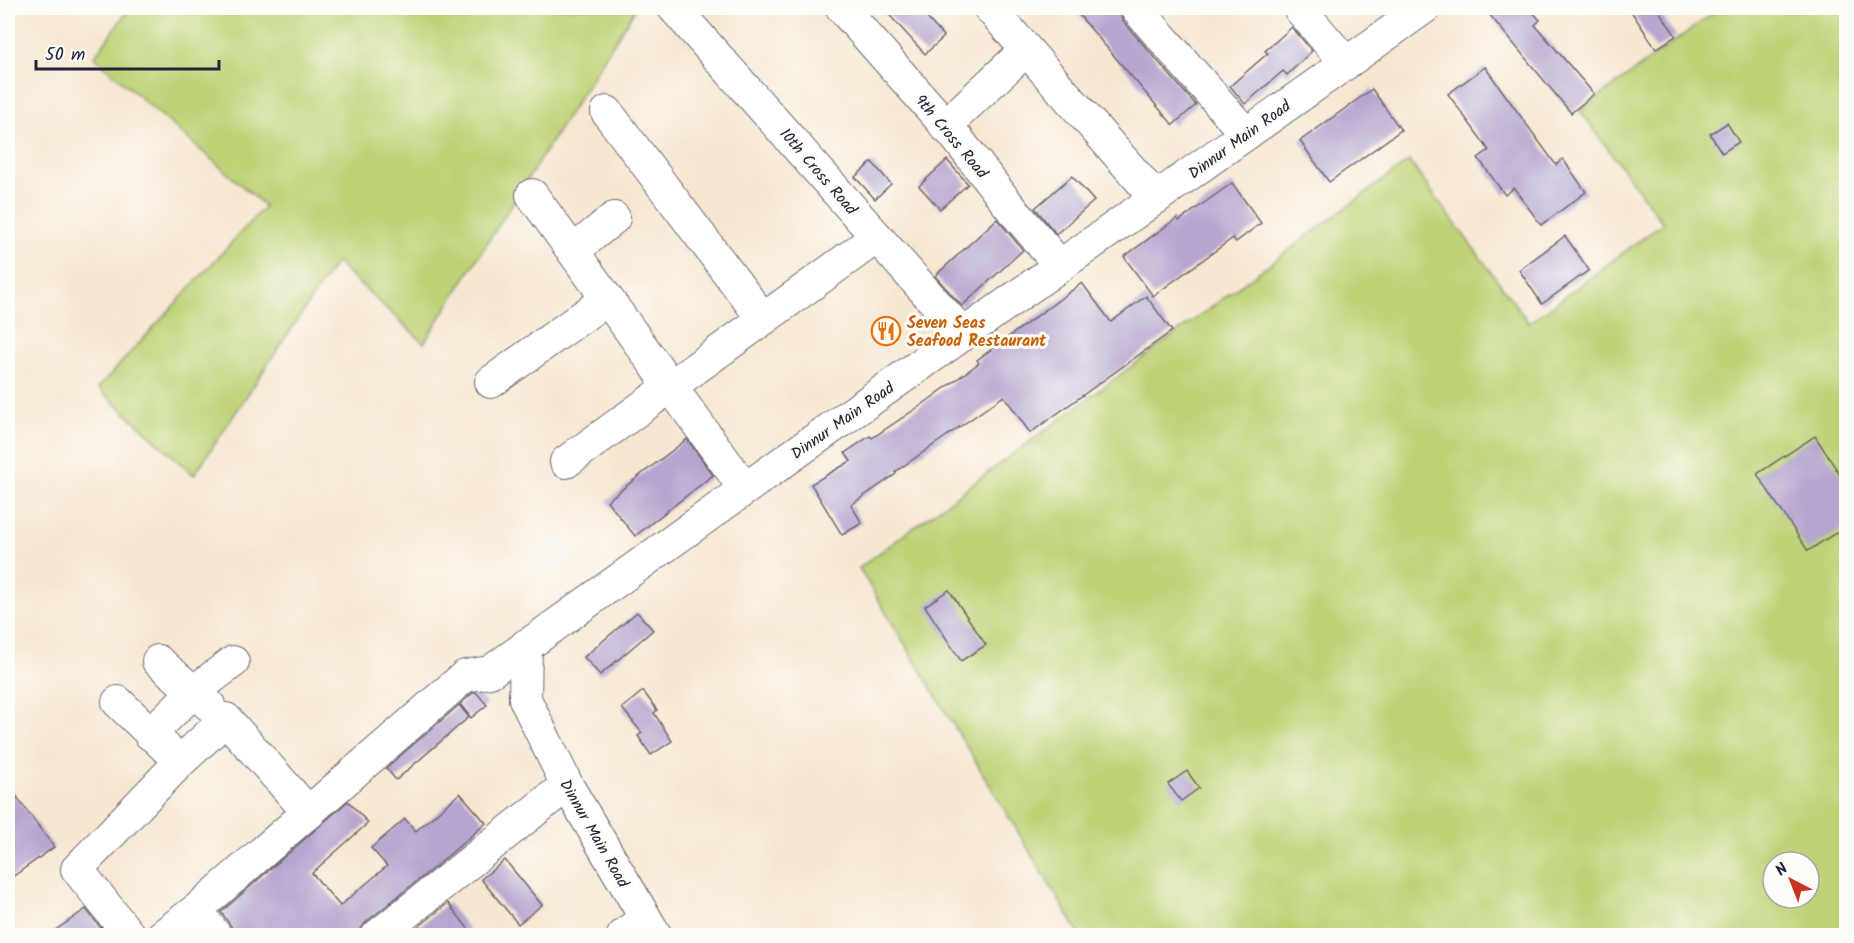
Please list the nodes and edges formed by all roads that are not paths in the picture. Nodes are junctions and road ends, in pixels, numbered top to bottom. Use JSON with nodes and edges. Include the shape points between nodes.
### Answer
{"nodes":[{"id":1,"x":674,"y":8,"type":"edge"},
{"id":2,"x":842,"y":8,"type":"edge"},
{"id":3,"x":990,"y":8,"type":"edge"},
{"id":4,"x":1136,"y":8,"type":"edge"},
{"id":5,"x":1299,"y":8,"type":"edge"},
{"id":6,"x":1424,"y":8,"type":"edge"},
{"id":7,"x":1026,"y":50,"type":"junction"},
{"id":8,"x":1346,"y":63,"type":"junction"},
{"id":9,"x":608,"y":112,"type":"dead end"},
{"id":10,"x":945,"y":126,"type":"junction"},
{"id":11,"x":1246,"y":134,"type":"junction"},
{"id":12,"x":532,"y":195,"type":"dead end"},
{"id":13,"x":1156,"y":198,"type":"junction"},
{"id":14,"x":614,"y":218,"type":"dead end"},
{"id":15,"x":877,"y":237,"type":"junction"},
{"id":16,"x":573,"y":251,"type":"junction"},
{"id":17,"x":1060,"y":266,"type":"junction"},
{"id":18,"x":607,"y":299,"type":"junction"},
{"id":19,"x":763,"y":319,"type":"junction"},
{"id":20,"x":963,"y":334,"type":"junction"},
{"id":21,"x":490,"y":382,"type":"dead end"},
{"id":22,"x":671,"y":387,"type":"junction"},
{"id":23,"x":566,"y":462,"type":"dead end"},
{"id":24,"x":745,"y":489,"type":"junction"},
{"id":25,"x":526,"y":645,"type":"junction"},
{"id":26,"x":158,"y":661,"type":"dead end"},
{"id":27,"x":233,"y":662,"type":"dead end"},
{"id":28,"x":193,"y":692,"type":"junction"},
{"id":29,"x":118,"y":702,"type":"dead end"},
{"id":30,"x":226,"y":719,"type":"junction"},
{"id":31,"x":150,"y":734,"type":"junction"},
{"id":32,"x":181,"y":761,"type":"junction"},
{"id":33,"x":567,"y":785,"type":"junction"},
{"id":34,"x":309,"y":813,"type":"junction"},
{"id":35,"x":196,"y":910,"type":"junction"},
{"id":36,"x":641,"y":930,"type":"edge"},
{"id":37,"x":130,"y":936,"type":"edge"},
{"id":38,"x":162,"y":936,"type":"edge"},
{"id":39,"x":216,"y":936,"type":"edge"},
{"id":40,"x":376,"y":936,"type":"edge"}],
"edges":[{"from":1,"to":15,"type":"street","name":"10th Cross Road"},
{"from":2,"to":10,"type":"street","name":"9th Cross Road"},
{"from":3,"to":7,"type":"street"},
{"from":4,"to":11,"type":"street"},
{"from":5,"to":8,"type":"street"},
{"from":6,"to":8,"type":"street","name":"Dinnur Main Road"},
{"from":7,"to":10,"type":"street"},
{"from":7,"to":13,"type":"street"},
{"from":8,"to":11,"type":"street","name":"Dinnur Main Road"},
{"from":9,"to":19,"type":"street"},
{"from":10,"to":17,"type":"street","name":"9th Cross Road"},
{"from":11,"to":13,"type":"street","name":"Dinnur Main Road"},
{"from":12,"to":16,"type":"street"},
{"from":13,"to":17,"type":"street","name":"Dinnur Main Road"},
{"from":14,"to":16,"type":"street"},
{"from":15,"to":19,"type":"street"},
{"from":15,"to":20,"type":"street","name":"10th Cross Road"},
{"from":16,"to":18,"type":"street"},
{"from":17,"to":20,"type":"street","name":"Dinnur Main Road"},
{"from":18,"to":21,"type":"street"},
{"from":18,"to":22,"type":"street"},
{"from":19,"to":22,"type":"street"},
{"from":20,"to":24,"type":"street","name":"Dinnur Main Road"},
{"from":22,"to":23,"type":"street"},
{"from":22,"to":24,"type":"street"},
{"from":24,"to":25,"type":"street","name":"Dinnur Main Road"},
{"from":25,"to":33,"type":"street","name":"Dinnur Main Road","via":[[525,699]]},
{"from":25,"to":34,"type":"street","via":[[490,672],[465,676]]},
{"from":26,"to":28,"type":"street"},
{"from":27,"to":28,"type":"street"},
{"from":28,"to":30,"type":"street"},
{"from":28,"to":31,"type":"street"},
{"from":29,"to":31,"type":"street"},
{"from":30,"to":32,"type":"street"},
{"from":30,"to":34,"type":"street"},
{"from":31,"to":32,"type":"street"},
{"from":32,"to":37,"type":"street","via":[[77,869]]},
{"from":33,"to":36,"type":"street","name":"Dinnur Main Road"},
{"from":33,"to":40,"type":"street"},
{"from":34,"to":35,"type":"street"},
{"from":35,"to":38,"type":"street"},
{"from":35,"to":39,"type":"street"}]}
